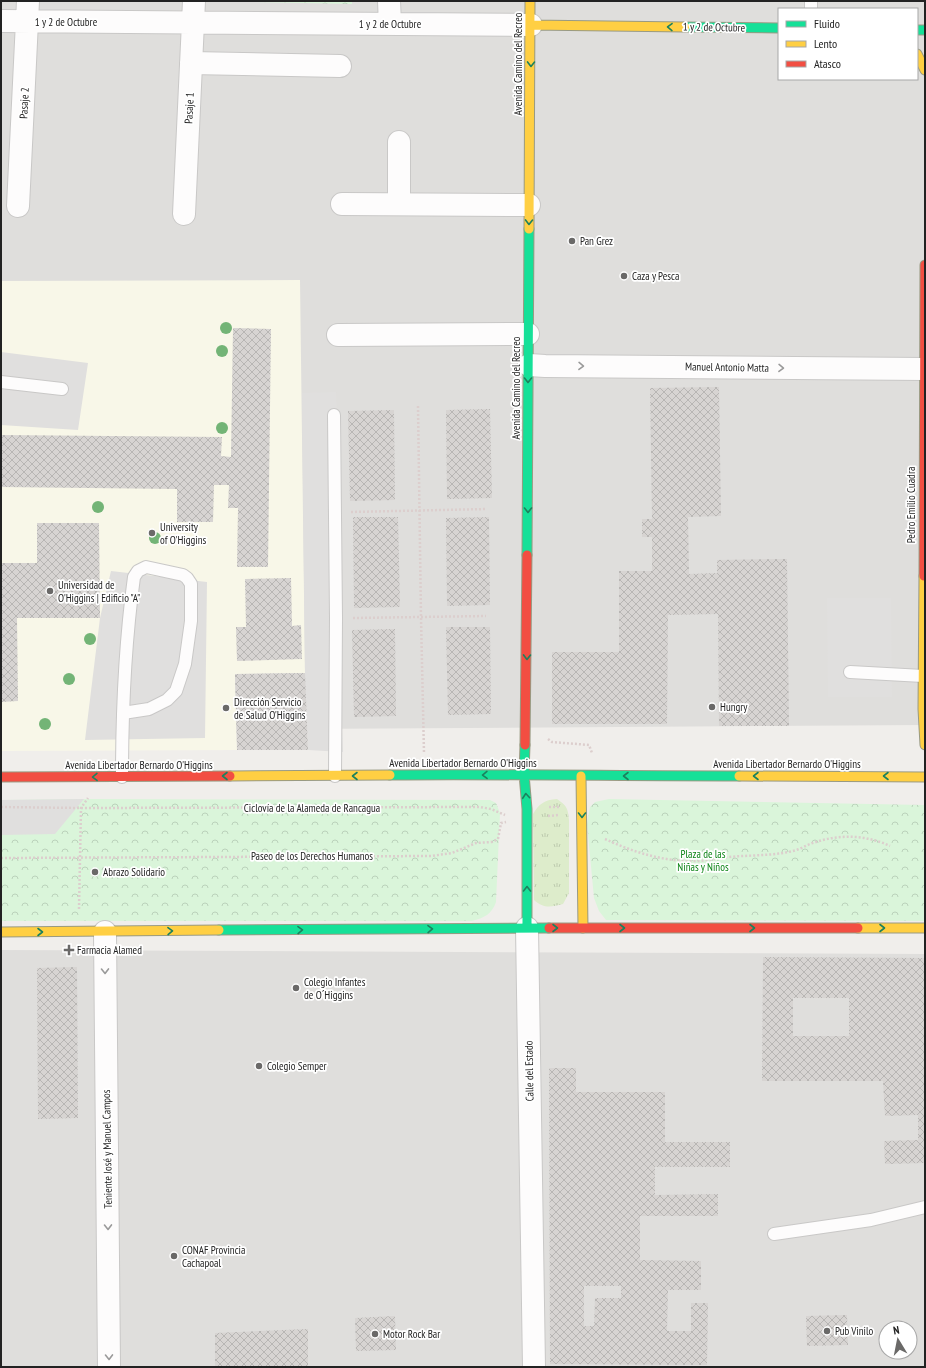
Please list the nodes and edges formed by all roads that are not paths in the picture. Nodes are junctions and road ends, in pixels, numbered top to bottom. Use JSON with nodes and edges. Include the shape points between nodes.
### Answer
{"nodes":[{"id":1,"x":194,"y":1,"type":"edge"},
{"id":2,"x":389,"y":1,"type":"edge"},
{"id":3,"x":530,"y":1,"type":"edge"},
{"id":4,"x":28,"y":11,"type":"edge"},
{"id":5,"x":1,"y":21,"type":"edge"},
{"id":6,"x":193,"y":22,"type":"junction"},
{"id":7,"x":390,"y":24,"type":"junction"},
{"id":8,"x":531,"y":25,"type":"junction"},
{"id":9,"x":778,"y":28,"type":"edge"},
{"id":10,"x":918,"y":56,"type":"edge"},
{"id":11,"x":191,"y":63,"type":"junction"},
{"id":12,"x":340,"y":66,"type":"dead end"},
{"id":13,"x":925,"y":70,"type":"edge"},
{"id":14,"x":399,"y":142,"type":"dead end"},
{"id":15,"x":342,"y":204,"type":"dead end"},
{"id":16,"x":399,"y":204,"type":"junction"},
{"id":17,"x":529,"y":205,"type":"junction"},
{"id":18,"x":18,"y":206,"type":"dead end"},
{"id":19,"x":184,"y":214,"type":"dead end"},
{"id":20,"x":925,"y":265,"type":"edge"},
{"id":21,"x":528,"y":334,"type":"junction"},
{"id":22,"x":338,"y":335,"type":"dead end"},
{"id":23,"x":528,"y":365,"type":"junction"},
{"id":24,"x":925,"y":369,"type":"edge"},
{"id":25,"x":1,"y":382,"type":"edge"},
{"id":26,"x":62,"y":389,"type":"dead end"},
{"id":27,"x":334,"y":415,"type":"dead end"},
{"id":28,"x":850,"y":672,"type":"dead end"},
{"id":29,"x":923,"y":676,"type":"junction"},
{"id":30,"x":123,"y":713,"type":"junction"},
{"id":31,"x":925,"y":745,"type":"edge"},
{"id":32,"x":524,"y":774,"type":"junction"},
{"id":33,"x":335,"y":776,"type":"junction"},
{"id":34,"x":581,"y":776,"type":"junction"},
{"id":35,"x":122,"y":777,"type":"junction"},
{"id":36,"x":925,"y":777,"type":"edge"},
{"id":37,"x":1,"y":778,"type":"edge"},
{"id":38,"x":527,"y":928,"type":"junction"},
{"id":39,"x":583,"y":928,"type":"junction"},
{"id":40,"x":925,"y":928,"type":"edge"},
{"id":41,"x":1,"y":932,"type":"edge"},
{"id":42,"x":105,"y":932,"type":"junction"},
{"id":43,"x":925,"y":1207,"type":"edge"},
{"id":44,"x":774,"y":1234,"type":"dead end"},
{"id":45,"x":109,"y":1367,"type":"edge"},
{"id":46,"x":534,"y":1367,"type":"edge"}],
"edges":[{"from":1,"to":6,"type":"street","name":"Pasaje 1"},
{"from":2,"to":7,"type":"street"},
{"from":3,"to":8,"type":"main road","name":"Avenida Camino del Recreo"},
{"from":4,"to":5,"type":"street","name":"1 y 2 de Octubre"},
{"from":4,"to":6,"type":"street","name":"1 y 2 de Octubre"},
{"from":4,"to":18,"type":"street","name":"Pasaje 2"},
{"from":6,"to":7,"type":"street","name":"1 y 2 de Octubre"},
{"from":6,"to":11,"type":"street","name":"Pasaje 1"},
{"from":7,"to":8,"type":"street","name":"1 y 2 de Octubre"},
{"from":9,"to":8,"type":"main road","name":"1 y 2 de Octubre","one_way":true},
{"from":8,"to":17,"type":"main road","name":"Avenida Camino del Recreo","one_way":true},
{"from":10,"to":13,"type":"main road"},
{"from":11,"to":12,"type":"street"},
{"from":11,"to":19,"type":"street","name":"Pasaje 1"},
{"from":14,"to":16,"type":"street"},
{"from":15,"to":16,"type":"street"},
{"from":16,"to":17,"type":"street"},
{"from":17,"to":21,"type":"main road","name":"Avenida Camino del Recreo","one_way":true},
{"from":20,"to":24,"type":"main road","name":"Pedro Emilio Cuadra"},
{"from":21,"to":22,"type":"street"},
{"from":21,"to":23,"type":"main road","name":"Avenida Camino del Recreo"},
{"from":23,"to":24,"type":"street","name":"Manuel Antonio Matta","one_way":true},
{"from":23,"to":32,"type":"main road","name":"Avenida Camino del Recreo","one_way":true},
{"from":24,"to":29,"type":"main road","name":"Pedro Emilio Cuadra"},
{"from":25,"to":26,"type":"lane"},
{"from":27,"to":33,"type":"lane"},
{"from":28,"to":29,"type":"lane"},
{"from":29,"to":31,"type":"main road","name":"Pedro Emilio Cuadra"},
{"from":30,"to":30,"type":"lane","via":[[128,621],[134,576],[146,567],[183,575],[191,584],[190,621],[185,664],[176,691],[167,700],[149,709]]},
{"from":30,"to":35,"type":"lane"},
{"from":32,"to":33,"type":"main road","name":"Avenida Libertador Bernardo O'Higgins","one_way":true},
{"from":32,"to":34,"type":"main road","name":"Avenida Libertador Bernardo O'Higgins"},
{"from":38,"to":32,"type":"main road","name":"Calle del Estado","one_way":true,"via":[[527,813]]},
{"from":33,"to":35,"type":"main road","name":"Avenida Libertador Bernardo O'Higgins","one_way":true},
{"from":36,"to":34,"type":"main road","name":"Avenida Libertador Bernardo O'Higgins","one_way":true},
{"from":34,"to":39,"type":"main road","one_way":true},
{"from":35,"to":37,"type":"main road","name":"Avenida Libertador Bernardo O'Higgins","one_way":true},
{"from":38,"to":39,"type":"main road","one_way":true},
{"from":42,"to":38,"type":"main road","one_way":true},
{"from":38,"to":46,"type":"street","name":"Calle del Estado"},
{"from":39,"to":40,"type":"main road","one_way":true},
{"from":41,"to":42,"type":"main road","one_way":true},
{"from":42,"to":45,"type":"street","name":"Teniente José y Manuel Campos","one_way":true},
{"from":43,"to":44,"type":"lane","via":[[871,1220]]}]}
